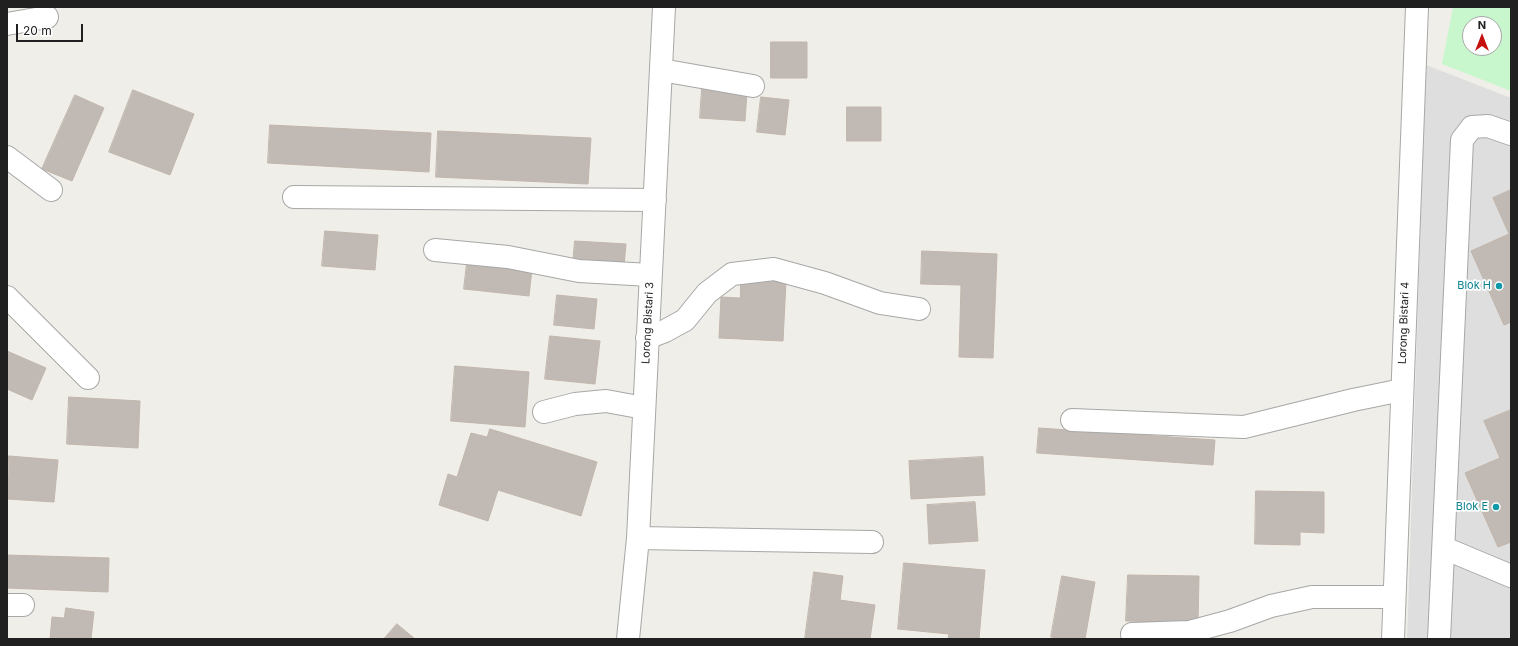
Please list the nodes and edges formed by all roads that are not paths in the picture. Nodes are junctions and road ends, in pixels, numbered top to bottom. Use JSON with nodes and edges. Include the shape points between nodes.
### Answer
{"nodes":[{"id":1,"x":664,"y":7,"type":"edge"},
{"id":2,"x":1417,"y":7,"type":"edge"},
{"id":3,"x":47,"y":17,"type":"dead end"},
{"id":4,"x":7,"y":24,"type":"edge"},
{"id":5,"x":661,"y":70,"type":"junction"},
{"id":6,"x":753,"y":86,"type":"dead end"},
{"id":7,"x":1511,"y":134,"type":"edge"},
{"id":8,"x":7,"y":158,"type":"edge"},
{"id":9,"x":51,"y":190,"type":"dead end"},
{"id":10,"x":294,"y":197,"type":"dead end"},
{"id":11,"x":655,"y":200,"type":"junction"},
{"id":12,"x":435,"y":250,"type":"dead end"},
{"id":13,"x":650,"y":275,"type":"junction"},
{"id":14,"x":7,"y":297,"type":"edge"},
{"id":15,"x":919,"y":309,"type":"dead end"},
{"id":16,"x":647,"y":338,"type":"junction"},
{"id":17,"x":88,"y":378,"type":"dead end"},
{"id":18,"x":1402,"y":390,"type":"junction"},
{"id":19,"x":644,"y":408,"type":"junction"},
{"id":20,"x":544,"y":412,"type":"dead end"},
{"id":21,"x":1072,"y":420,"type":"dead end"},
{"id":22,"x":638,"y":538,"type":"junction"},
{"id":23,"x":872,"y":542,"type":"dead end"},
{"id":24,"x":1444,"y":548,"type":"junction"},
{"id":25,"x":1511,"y":576,"type":"edge"},
{"id":26,"x":1394,"y":597,"type":"junction"},
{"id":27,"x":1132,"y":634,"type":"dead end"},
{"id":28,"x":628,"y":639,"type":"edge"},
{"id":29,"x":1393,"y":639,"type":"edge"},
{"id":30,"x":1440,"y":639,"type":"edge"}],
"edges":[{"from":1,"to":5,"type":"street","name":"Lorong Bistari 3"},
{"from":2,"to":18,"type":"street","name":"Lorong Bistari 4"},
{"from":3,"to":4,"type":"street"},
{"from":5,"to":6,"type":"street"},
{"from":5,"to":11,"type":"street","name":"Lorong Bistari 3"},
{"from":7,"to":24,"type":"street","via":[[1488,126],[1472,127],[1462,140]]},
{"from":8,"to":9,"type":"street"},
{"from":10,"to":11,"type":"street"},
{"from":11,"to":13,"type":"street","name":"Lorong Bistari 3"},
{"from":12,"to":13,"type":"street","via":[[508,257],[580,272]]},
{"from":13,"to":16,"type":"street","name":"Lorong Bistari 3"},
{"from":14,"to":17,"type":"street"},
{"from":15,"to":16,"type":"street","via":[[880,303],[825,283],[774,269],[732,274],[707,293],[685,320]]},
{"from":16,"to":19,"type":"street","name":"Lorong Bistari 3"},
{"from":18,"to":21,"type":"street","via":[[1244,427]]},
{"from":18,"to":26,"type":"street","name":"Lorong Bistari 4"},
{"from":19,"to":20,"type":"street","via":[[606,401],[575,404]]},
{"from":19,"to":22,"type":"street","name":"Lorong Bistari 3"},
{"from":22,"to":23,"type":"street"},
{"from":22,"to":28,"type":"street","name":"Lorong Bistari 3"},
{"from":24,"to":25,"type":"street"},
{"from":24,"to":30,"type":"street"},
{"from":26,"to":27,"type":"street","via":[[1312,597],[1271,606],[1189,632]]},
{"from":26,"to":29,"type":"street","name":"Lorong Bistari 4"}]}
